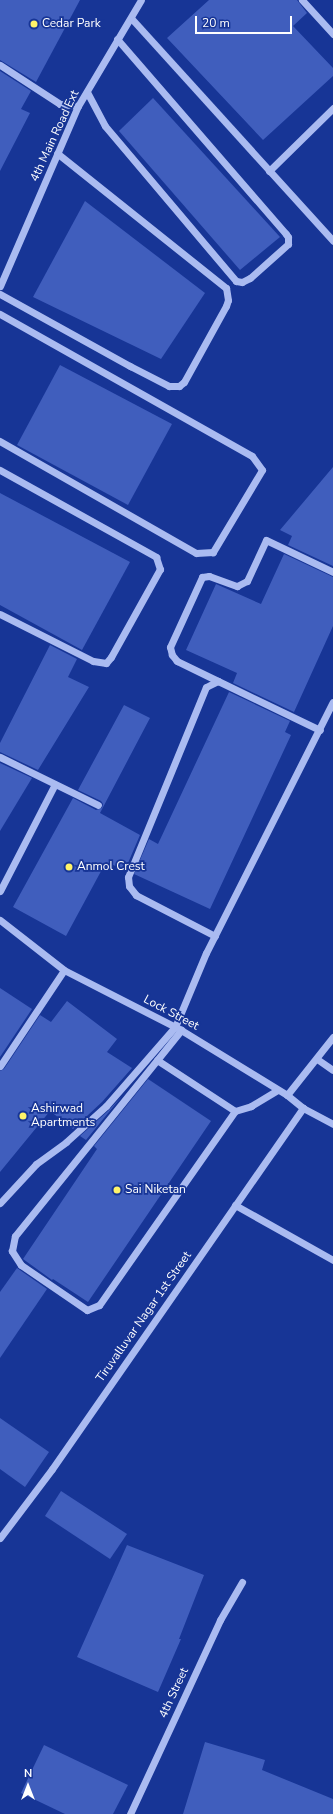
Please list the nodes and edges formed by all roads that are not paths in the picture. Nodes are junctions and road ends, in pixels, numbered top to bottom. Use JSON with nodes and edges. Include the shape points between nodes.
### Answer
{"nodes":[{"id":1,"x":141,"y":0,"type":"edge"},
{"id":2,"x":302,"y":0,"type":"edge"},
{"id":3,"x":131,"y":18,"type":"junction"},
{"id":4,"x":333,"y":34,"type":"edge"},
{"id":5,"x":117,"y":39,"type":"junction"},
{"id":6,"x":0,"y":65,"type":"edge"},
{"id":7,"x":87,"y":92,"type":"junction"},
{"id":8,"x":78,"y":106,"type":"junction"},
{"id":9,"x":333,"y":108,"type":"edge"},
{"id":10,"x":58,"y":154,"type":"junction"},
{"id":11,"x":269,"y":171,"type":"junction"},
{"id":12,"x":333,"y":241,"type":"edge"},
{"id":13,"x":0,"y":286,"type":"edge"},
{"id":14,"x":0,"y":294,"type":"edge"},
{"id":15,"x":0,"y":314,"type":"edge"},
{"id":16,"x":0,"y":441,"type":"edge"},
{"id":17,"x":0,"y":470,"type":"edge"},
{"id":18,"x":333,"y":572,"type":"edge"},
{"id":19,"x":0,"y":614,"type":"edge"},
{"id":20,"x":218,"y":681,"type":"junction"},
{"id":21,"x":333,"y":702,"type":"edge"},
{"id":22,"x":320,"y":730,"type":"junction"},
{"id":23,"x":0,"y":758,"type":"edge"},
{"id":24,"x":55,"y":784,"type":"junction"},
{"id":25,"x":98,"y":805,"type":"dead end"},
{"id":26,"x":2,"y":881,"type":"edge"},
{"id":27,"x":0,"y":890,"type":"edge"},
{"id":28,"x":0,"y":920,"type":"edge"},
{"id":29,"x":215,"y":936,"type":"junction"},
{"id":30,"x":64,"y":970,"type":"junction"},
{"id":31,"x":178,"y":1028,"type":"junction"},
{"id":32,"x":333,"y":1037,"type":"edge"},
{"id":33,"x":317,"y":1059,"type":"junction"},
{"id":34,"x":157,"y":1060,"type":"junction"},
{"id":35,"x":0,"y":1066,"type":"edge"},
{"id":36,"x":333,"y":1070,"type":"edge"},
{"id":37,"x":278,"y":1090,"type":"junction"},
{"id":38,"x":287,"y":1095,"type":"junction"},
{"id":39,"x":303,"y":1108,"type":"junction"},
{"id":40,"x":235,"y":1111,"type":"junction"},
{"id":41,"x":333,"y":1124,"type":"edge"},
{"id":42,"x":0,"y":1203,"type":"edge"},
{"id":43,"x":235,"y":1205,"type":"junction"},
{"id":44,"x":333,"y":1260,"type":"edge"},
{"id":45,"x":0,"y":1538,"type":"edge"},
{"id":46,"x":242,"y":1582,"type":"dead end"},
{"id":47,"x":130,"y":1814,"type":"edge"}],
"edges":[{"from":1,"to":3,"type":"street","name":"4th Main Road Ext"},
{"from":2,"to":4,"type":"street"},
{"from":3,"to":5,"type":"street","name":"4th Main Road Ext"},
{"from":3,"to":11,"type":"street"},
{"from":5,"to":7,"type":"street","name":"4th Main Road Ext"},
{"from":5,"to":7,"type":"street","via":[[286,234],[288,244],[250,278],[242,282],[236,281],[105,126]]},
{"from":6,"to":8,"type":"street","via":[[60,104]]},
{"from":7,"to":8,"type":"street","name":"4th Main Road Ext"},
{"from":8,"to":10,"type":"street","name":"4th Main Road Ext"},
{"from":9,"to":11,"type":"street"},
{"from":10,"to":13,"type":"street","name":"4th Main Road Ext"},
{"from":10,"to":14,"type":"street","via":[[226,288],[226,306],[184,382],[179,386],[168,386]]},
{"from":11,"to":12,"type":"street"},
{"from":15,"to":16,"type":"street","via":[[252,456],[262,470],[212,552],[196,553]]},
{"from":17,"to":19,"type":"street","via":[[156,557],[160,569],[106,663],[93,661]]},
{"from":18,"to":20,"type":"street","via":[[266,540],[247,581],[237,586],[209,576],[202,577],[170,647],[172,655],[177,660]]},
{"from":20,"to":22,"type":"street"},
{"from":20,"to":29,"type":"street","via":[[206,687],[128,877],[129,886],[136,895]]},
{"from":21,"to":22,"type":"street"},
{"from":22,"to":29,"type":"street"},
{"from":23,"to":24,"type":"street"},
{"from":24,"to":25,"type":"street"},
{"from":24,"to":26,"type":"street"},
{"from":26,"to":27,"type":"street"},
{"from":28,"to":30,"type":"street","name":"Lock Street"},
{"from":29,"to":31,"type":"street"},
{"from":30,"to":31,"type":"street","name":"Lock Street"},
{"from":30,"to":35,"type":"street"},
{"from":31,"to":34,"type":"street"},
{"from":31,"to":37,"type":"street","name":"Lock Street"},
{"from":31,"to":42,"type":"street","via":[[106,1106],[66,1142],[36,1164]]},
{"from":32,"to":33,"type":"street"},
{"from":33,"to":36,"type":"street"},
{"from":33,"to":38,"type":"street"},
{"from":34,"to":40,"type":"street"},
{"from":34,"to":40,"type":"street","via":[[15,1236],[12,1252],[21,1265],[71,1300],[87,1310],[99,1305]]},
{"from":37,"to":38,"type":"street","name":"Lock Street"},
{"from":37,"to":40,"type":"street","via":[[251,1106]]},
{"from":38,"to":39,"type":"street","name":"Lock Street"},
{"from":39,"to":41,"type":"street","name":"Lock Street"},
{"from":39,"to":43,"type":"street","name":"Tiruvalluvar Nagar 1st Street"},
{"from":43,"to":44,"type":"street"},
{"from":43,"to":45,"type":"street","name":"Tiruvalluvar Nagar 1st Street","via":[[52,1469]]},
{"from":46,"to":47,"type":"street","name":"4th Street","via":[[220,1620]]}]}
